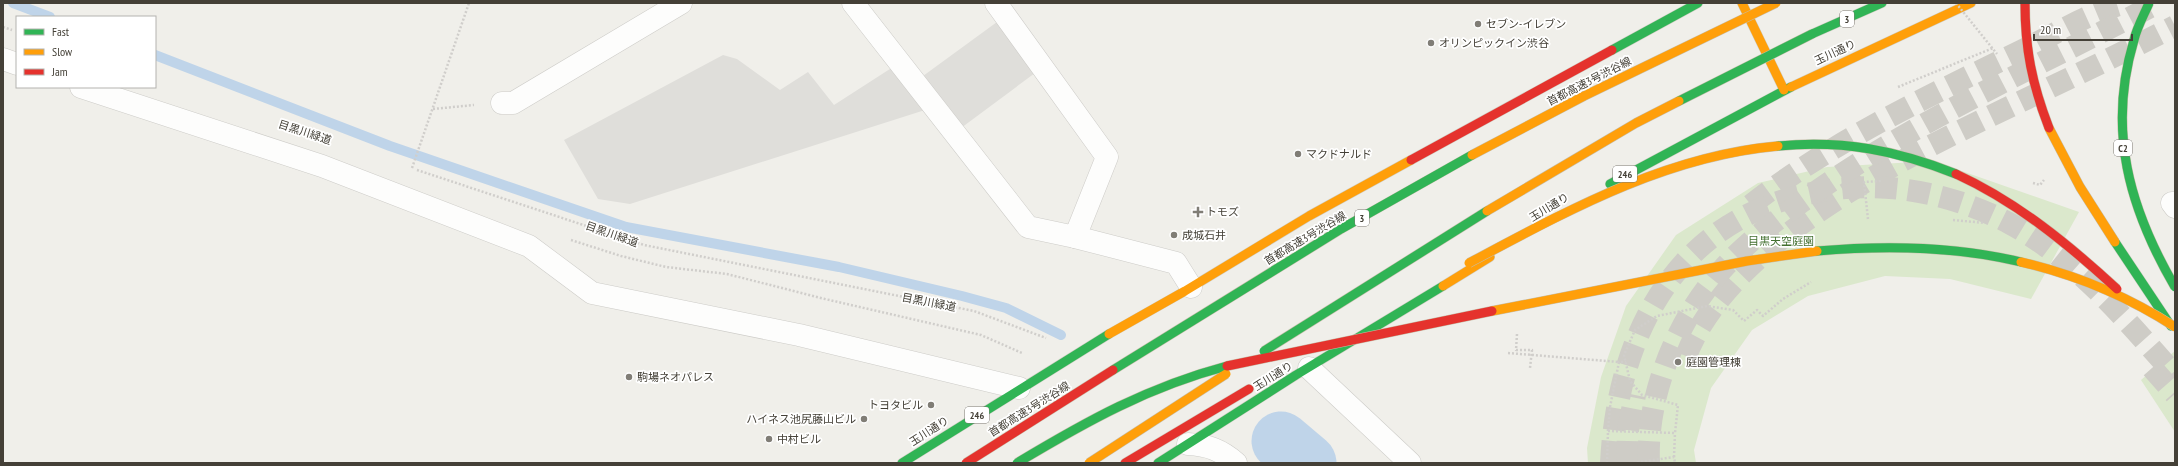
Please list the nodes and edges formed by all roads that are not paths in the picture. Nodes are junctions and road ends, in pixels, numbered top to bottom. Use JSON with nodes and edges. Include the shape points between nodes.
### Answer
{"nodes":[{"id":1,"x":681,"y":3,"type":"edge"},
{"id":2,"x":853,"y":3,"type":"edge"},
{"id":3,"x":996,"y":3,"type":"edge"},
{"id":4,"x":1698,"y":3,"type":"edge"},
{"id":5,"x":1742,"y":3,"type":"edge"},
{"id":6,"x":1776,"y":3,"type":"edge"},
{"id":7,"x":1882,"y":3,"type":"edge"},
{"id":8,"x":1971,"y":3,"type":"edge"},
{"id":9,"x":2026,"y":3,"type":"edge"},
{"id":10,"x":2149,"y":3,"type":"edge"},
{"id":11,"x":3,"y":59,"type":"edge"},
{"id":12,"x":16,"y":64,"type":"edge"},
{"id":13,"x":84,"y":88,"type":"edge"},
{"id":14,"x":1784,"y":90,"type":"junction"},
{"id":15,"x":502,"y":103,"type":"dead end"},
{"id":16,"x":1076,"y":237,"type":"junction"},
{"id":17,"x":1191,"y":287,"type":"junction"},
{"id":18,"x":2175,"y":287,"type":"edge"},
{"id":19,"x":2175,"y":327,"type":"edge"},
{"id":20,"x":2172,"y":334,"type":"edge"},
{"id":21,"x":1300,"y":368,"type":"junction"},
{"id":22,"x":1254,"y":386,"type":"dead end"},
{"id":23,"x":1019,"y":388,"type":"junction"},
{"id":24,"x":1188,"y":444,"type":"junction"},
{"id":25,"x":902,"y":463,"type":"edge"},
{"id":26,"x":966,"y":463,"type":"edge"},
{"id":27,"x":1017,"y":463,"type":"edge"},
{"id":28,"x":1089,"y":463,"type":"edge"},
{"id":29,"x":1125,"y":463,"type":"edge"},
{"id":30,"x":1158,"y":463,"type":"edge"},
{"id":31,"x":1236,"y":463,"type":"edge"},
{"id":32,"x":1410,"y":463,"type":"edge"}],
"edges":[{"from":1,"to":15,"type":"street","via":[[513,103]]},
{"from":2,"to":16,"type":"street","via":[[1028,226]]},
{"from":3,"to":16,"type":"street","via":[[1106,158]]},
{"from":4,"to":17,"type":"main road","name":"玉川通り","number":"246","via":[[1309,216]]},
{"from":5,"to":14,"type":"main road"},
{"from":6,"to":26,"type":"main road","name":"首都高速3号渋谷線","number":"3","bridge":true,"via":[[1614,80],[1398,196],[1182,326]]},
{"from":7,"to":28,"type":"main road","number":"3","bridge":true,"via":[[1812,34],[1636,123],[1450,233]]},
{"from":8,"to":14,"type":"main road","name":"玉川通り","number":"246"},
{"from":9,"to":20,"type":"main road","bridge":true,"via":[[2024,21],[2027,55],[2032,85],[2044,117],[2060,153]]},
{"from":10,"to":18,"type":"main road","number":"C2","bridge":true,"via":[[2134,35],[2127,61],[2122,136],[2126,168],[2138,214],[2158,260]]},
{"from":11,"to":12,"type":"street"},
{"from":13,"to":23,"type":"street","via":[[322,166],[529,246],[592,293],[799,335]]},
{"from":14,"to":21,"type":"main road","name":"玉川通り","number":"246","via":[[1634,169]]},
{"from":16,"to":17,"type":"street","via":[[1176,263]]},
{"from":17,"to":23,"type":"main road","name":"玉川通り","number":"246"},
{"from":19,"to":27,"type":"main road","bridge":true,"via":[[2131,300],[2099,286],[2058,271],[1986,255],[1953,250],[1883,248],[1781,255],[1472,314],[1218,368],[1152,390],[1104,411]]},
{"from":20,"to":21,"type":"main road","bridge":true,"via":[[2067,244],[2006,201],[1957,173],[1914,158],[1887,152],[1860,147],[1805,144],[1748,148],[1713,155],[1637,179],[1475,260]]},
{"from":21,"to":24,"type":"main road","name":"玉川通り","number":"246"},
{"from":21,"to":32,"type":"street"},
{"from":22,"to":29,"type":"main road"},
{"from":23,"to":25,"type":"main road","name":"玉川通り","number":"246"},
{"from":24,"to":30,"type":"main road","name":"玉川通り","number":"246"},
{"from":24,"to":31,"type":"street","via":[[1202,444],[1214,448]]}]}
